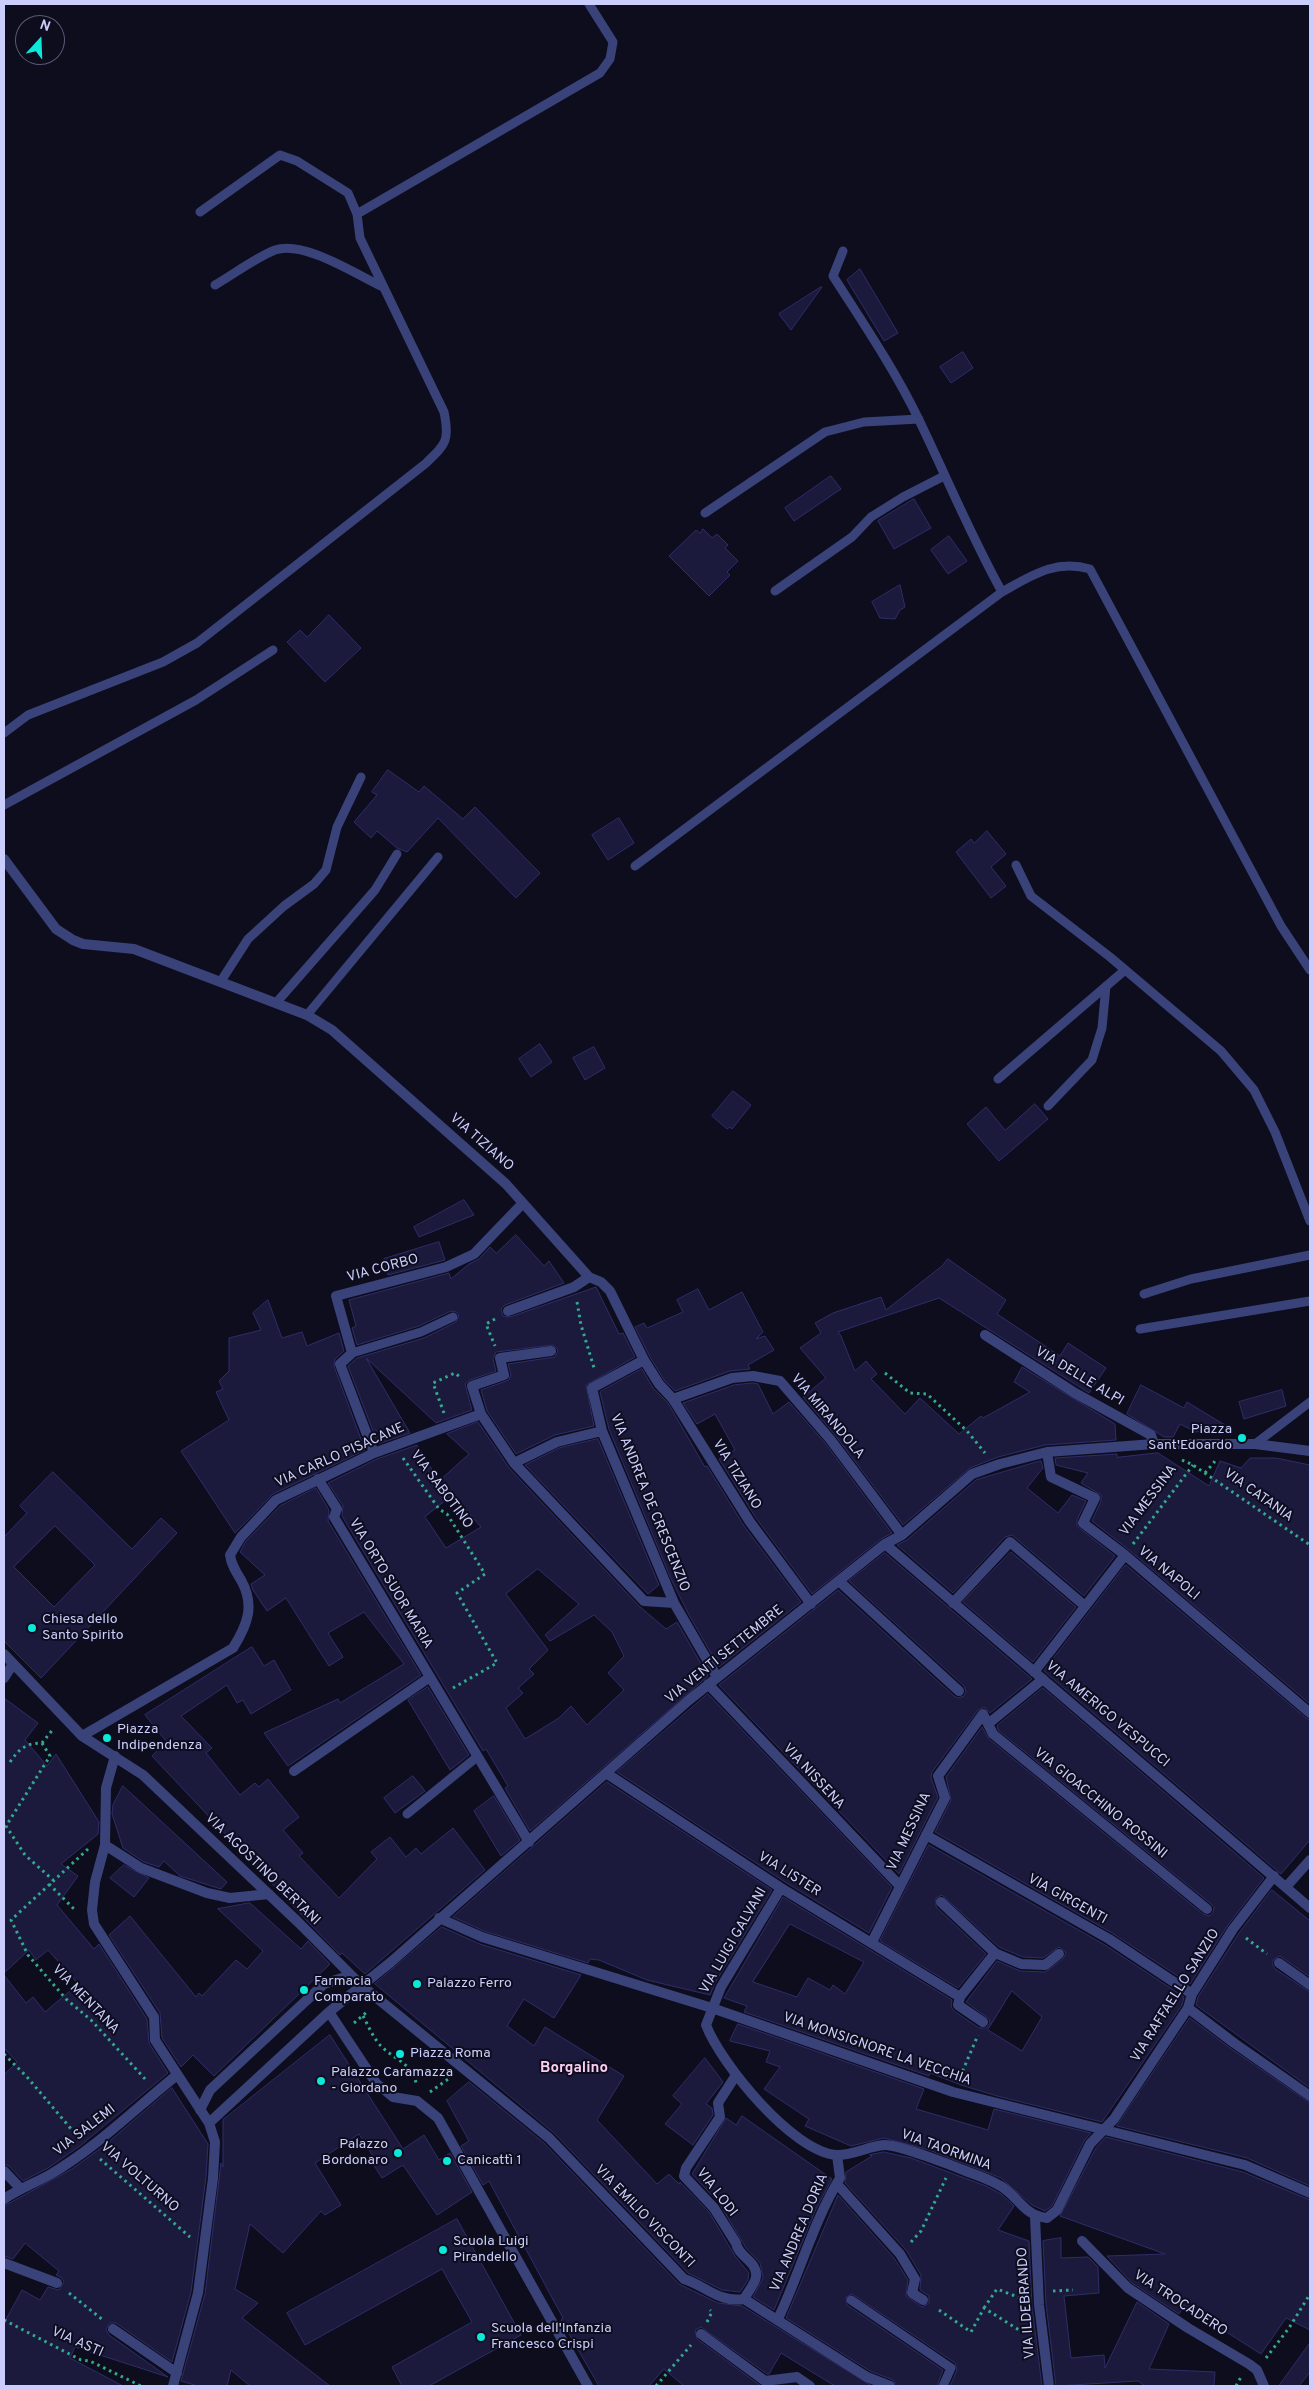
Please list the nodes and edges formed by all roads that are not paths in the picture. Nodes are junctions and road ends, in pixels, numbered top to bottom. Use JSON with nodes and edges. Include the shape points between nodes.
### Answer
{"nodes":[{"id":1,"x":589,"y":4,"type":"edge"},
{"id":2,"x":200,"y":212,"type":"dead end"},
{"id":3,"x":357,"y":214,"type":"junction"},
{"id":4,"x":843,"y":251,"type":"dead end"},
{"id":5,"x":215,"y":285,"type":"dead end"},
{"id":6,"x":382,"y":287,"type":"junction"},
{"id":7,"x":919,"y":419,"type":"junction"},
{"id":8,"x":944,"y":476,"type":"junction"},
{"id":9,"x":705,"y":513,"type":"dead end"},
{"id":10,"x":775,"y":591,"type":"dead end"},
{"id":11,"x":1002,"y":592,"type":"junction"},
{"id":12,"x":273,"y":650,"type":"dead end"},
{"id":13,"x":4,"y":733,"type":"edge"},
{"id":14,"x":361,"y":776,"type":"dead end"},
{"id":15,"x":4,"y":805,"type":"edge"},
{"id":16,"x":397,"y":854,"type":"dead end"},
{"id":17,"x":438,"y":857,"type":"dead end"},
{"id":18,"x":4,"y":859,"type":"edge"},
{"id":19,"x":1016,"y":865,"type":"dead end"},
{"id":20,"x":635,"y":866,"type":"dead end"},
{"id":21,"x":1125,"y":970,"type":"junction"},
{"id":22,"x":1310,"y":970,"type":"edge"},
{"id":23,"x":222,"y":981,"type":"junction"},
{"id":24,"x":1106,"y":986,"type":"junction"},
{"id":25,"x":276,"y":1002,"type":"junction"},
{"id":26,"x":307,"y":1014,"type":"junction"},
{"id":27,"x":998,"y":1079,"type":"dead end"},
{"id":28,"x":1048,"y":1106,"type":"dead end"},
{"id":29,"x":523,"y":1202,"type":"junction"},
{"id":30,"x":1310,"y":1221,"type":"edge"},
{"id":31,"x":1310,"y":1255,"type":"edge"},
{"id":32,"x":589,"y":1277,"type":"junction"},
{"id":33,"x":1144,"y":1294,"type":"dead end"},
{"id":34,"x":1310,"y":1301,"type":"edge"},
{"id":35,"x":508,"y":1311,"type":"road end"},
{"id":36,"x":453,"y":1317,"type":"dead end"},
{"id":37,"x":1140,"y":1329,"type":"dead end"},
{"id":38,"x":985,"y":1336,"type":"dead end"},
{"id":39,"x":551,"y":1351,"type":"dead end"},
{"id":40,"x":352,"y":1353,"type":"junction"},
{"id":41,"x":644,"y":1360,"type":"junction"},
{"id":42,"x":673,"y":1400,"type":"junction"},
{"id":43,"x":1310,"y":1402,"type":"edge"},
{"id":44,"x":481,"y":1414,"type":"junction"},
{"id":45,"x":602,"y":1431,"type":"junction"},
{"id":46,"x":1154,"y":1444,"type":"junction"},
{"id":47,"x":1255,"y":1444,"type":"junction"},
{"id":48,"x":1047,"y":1452,"type":"junction"},
{"id":49,"x":1310,"y":1452,"type":"edge"},
{"id":50,"x":374,"y":1453,"type":"junction"},
{"id":51,"x":514,"y":1463,"type":"junction"},
{"id":52,"x":318,"y":1479,"type":"junction"},
{"id":53,"x":902,"y":1535,"type":"junction"},
{"id":54,"x":885,"y":1544,"type":"junction"},
{"id":55,"x":1125,"y":1555,"type":"junction"},
{"id":56,"x":840,"y":1582,"type":"junction"},
{"id":57,"x":674,"y":1603,"type":"junction"},
{"id":58,"x":953,"y":1603,"type":"junction"},
{"id":59,"x":811,"y":1604,"type":"junction"},
{"id":60,"x":1085,"y":1606,"type":"junction"},
{"id":61,"x":4,"y":1654,"type":"edge"},
{"id":62,"x":13,"y":1664,"type":"junction"},
{"id":63,"x":1034,"y":1672,"type":"junction"},
{"id":64,"x":430,"y":1677,"type":"junction"},
{"id":65,"x":717,"y":1677,"type":"junction"},
{"id":66,"x":4,"y":1678,"type":"edge"},
{"id":67,"x":1043,"y":1679,"type":"junction"},
{"id":68,"x":708,"y":1684,"type":"junction"},
{"id":69,"x":959,"y":1691,"type":"dead end"},
{"id":70,"x":1310,"y":1713,"type":"edge"},
{"id":71,"x":983,"y":1714,"type":"joint"},
{"id":72,"x":988,"y":1724,"type":"junction"},
{"id":73,"x":82,"y":1736,"type":"junction"},
{"id":74,"x":115,"y":1756,"type":"junction"},
{"id":75,"x":477,"y":1756,"type":"junction"},
{"id":76,"x":294,"y":1771,"type":"dead end"},
{"id":77,"x":606,"y":1773,"type":"junction"},
{"id":78,"x":407,"y":1814,"type":"dead end"},
{"id":79,"x":926,"y":1835,"type":"junction"},
{"id":80,"x":529,"y":1842,"type":"junction"},
{"id":81,"x":106,"y":1844,"type":"junction"},
{"id":82,"x":1310,"y":1860,"type":"edge"},
{"id":83,"x":1274,"y":1876,"type":"junction"},
{"id":84,"x":900,"y":1886,"type":"junction"},
{"id":85,"x":1286,"y":1887,"type":"junction"},
{"id":86,"x":781,"y":1888,"type":"junction"},
{"id":87,"x":269,"y":1894,"type":"junction"},
{"id":88,"x":941,"y":1902,"type":"dead end"},
{"id":89,"x":1310,"y":1908,"type":"edge"},
{"id":90,"x":1207,"y":1909,"type":"dead end"},
{"id":91,"x":439,"y":1918,"type":"junction"},
{"id":92,"x":872,"y":1942,"type":"junction"},
{"id":93,"x":995,"y":1953,"type":"junction"},
{"id":94,"x":1059,"y":1954,"type":"dead end"},
{"id":95,"x":1279,"y":1963,"type":"road end"},
{"id":96,"x":351,"y":1975,"type":"junction"},
{"id":97,"x":1310,"y":1985,"type":"edge"},
{"id":98,"x":361,"y":1986,"type":"junction"},
{"id":99,"x":1192,"y":1994,"type":"junction"},
{"id":100,"x":960,"y":1997,"type":"junction"},
{"id":101,"x":712,"y":2008,"type":"junction"},
{"id":102,"x":1188,"y":2008,"type":"junction"},
{"id":103,"x":329,"y":2012,"type":"junction"},
{"id":104,"x":983,"y":2022,"type":"road end"},
{"id":105,"x":177,"y":2075,"type":"junction"},
{"id":106,"x":736,"y":2075,"type":"junction"},
{"id":107,"x":1310,"y":2096,"type":"edge"},
{"id":108,"x":200,"y":2110,"type":"junction"},
{"id":109,"x":209,"y":2123,"type":"junction"},
{"id":110,"x":1102,"y":2130,"type":"junction"},
{"id":111,"x":837,"y":2155,"type":"junction"},
{"id":112,"x":4,"y":2171,"type":"edge"},
{"id":113,"x":837,"y":2184,"type":"junction"},
{"id":114,"x":20,"y":2188,"type":"junction"},
{"id":115,"x":1310,"y":2192,"type":"edge"},
{"id":116,"x":4,"y":2199,"type":"edge"},
{"id":117,"x":1035,"y":2217,"type":"junction"},
{"id":118,"x":1082,"y":2241,"type":"dead end"},
{"id":119,"x":4,"y":2263,"type":"edge"},
{"id":120,"x":57,"y":2283,"type":"road end"},
{"id":121,"x":744,"y":2299,"type":"junction"},
{"id":122,"x":851,"y":2300,"type":"dead end"},
{"id":123,"x":923,"y":2300,"type":"dead end"},
{"id":124,"x":778,"y":2319,"type":"junction"},
{"id":125,"x":113,"y":2329,"type":"road end"},
{"id":126,"x":701,"y":2334,"type":"dead end"},
{"id":127,"x":177,"y":2373,"type":"junction"},
{"id":128,"x":1260,"y":2380,"type":"edge"},
{"id":129,"x":172,"y":2386,"type":"edge"},
{"id":130,"x":588,"y":2386,"type":"edge"},
{"id":131,"x":810,"y":2386,"type":"edge"},
{"id":132,"x":890,"y":2386,"type":"edge"},
{"id":133,"x":943,"y":2386,"type":"edge"},
{"id":134,"x":1049,"y":2386,"type":"edge"}],
"edges":[{"from":1,"to":3,"type":"lane","via":[[613,42],[610,59],[600,74]]},
{"from":2,"to":3,"type":"lane","via":[[280,155],[297,161],[348,193]]},
{"from":3,"to":6,"type":"lane","via":[[360,238]]},
{"from":4,"to":7,"type":"lane","via":[[833,276]]},
{"from":5,"to":6,"type":"lane","via":[[276,250],[295,248],[320,256]]},
{"from":6,"to":13,"type":"lane","via":[[444,412],[448,432],[442,447],[425,464],[198,642],[163,662],[28,715]]},
{"from":7,"to":8,"type":"lane"},
{"from":7,"to":9,"type":"lane","via":[[864,422],[825,432]]},
{"from":8,"to":10,"type":"lane","via":[[871,517],[852,537]]},
{"from":8,"to":11,"type":"lane","via":[[976,546]]},
{"from":11,"to":20,"type":"lane"},
{"from":11,"to":22,"type":"lane","via":[[1044,569],[1075,564],[1090,569],[1281,926]]},
{"from":12,"to":15,"type":"lane","via":[[196,700]]},
{"from":14,"to":23,"type":"lane","via":[[337,827],[326,870],[248,940]]},
{"from":16,"to":25,"type":"lane","via":[[375,890]]},
{"from":17,"to":26,"type":"lane"},
{"from":18,"to":23,"type":"street","name":"VIA TIZIANO","via":[[56,929],[74,940],[134,949]]},
{"from":19,"to":21,"type":"lane","via":[[1031,896]]},
{"from":21,"to":24,"type":"lane"},
{"from":21,"to":30,"type":"lane","via":[[1221,1052],[1254,1090],[1275,1132]]},
{"from":23,"to":25,"type":"street","name":"VIA TIZIANO"},
{"from":24,"to":27,"type":"lane"},
{"from":24,"to":28,"type":"lane","via":[[1102,1028],[1092,1060]]},
{"from":25,"to":26,"type":"street","name":"VIA TIZIANO"},
{"from":26,"to":29,"type":"street","name":"VIA TIZIANO","via":[[332,1030]]},
{"from":29,"to":32,"type":"street","name":"VIA TIZIANO"},
{"from":29,"to":40,"type":"street","name":"VIA CORBO","via":[[474,1254],[446,1266],[336,1296]]},
{"from":31,"to":33,"type":"lane","via":[[1191,1279]]},
{"from":32,"to":35,"type":"street","via":[[574,1287]]},
{"from":32,"to":41,"type":"street","name":"VIA TIZIANO","via":[[610,1291]]},
{"from":34,"to":37,"type":"lane"},
{"from":36,"to":40,"type":"lane","via":[[421,1332]]},
{"from":38,"to":46,"type":"street","name":"VIA DELLE ALPI","via":[[1075,1393],[1151,1435]]},
{"from":39,"to":44,"type":"street","via":[[500,1358],[504,1375],[472,1386]]},
{"from":40,"to":50,"type":"street","via":[[340,1364]]},
{"from":41,"to":42,"type":"street","name":"VIA TIZIANO"},
{"from":41,"to":45,"type":"street","name":"VIA ANDREA DE CRESCENZIO","via":[[592,1388]]},
{"from":42,"to":53,"type":"street","name":"VIA MIRANDOLA","via":[[732,1378],[753,1376],[780,1381],[830,1439]]},
{"from":42,"to":59,"type":"street","name":"VIA TIZIANO","via":[[750,1522]]},
{"from":43,"to":47,"type":"lane"},
{"from":44,"to":50,"type":"street","name":"VIA CARLO PISACANE"},
{"from":44,"to":51,"type":"street"},
{"from":45,"to":51,"type":"street","via":[[557,1442]]},
{"from":45,"to":57,"type":"street","name":"VIA ANDREA DE CRESCENZIO"},
{"from":46,"to":47,"type":"street"},
{"from":46,"to":48,"type":"street","name":"VIA VENTI SETTEMBRE"},
{"from":47,"to":49,"type":"street"},
{"from":48,"to":53,"type":"street","name":"VIA VENTI SETTEMBRE","via":[[972,1474]]},
{"from":48,"to":55,"type":"street","name":"VIA NAPOLI","via":[[1052,1477],[1095,1498],[1083,1522]]},
{"from":50,"to":52,"type":"street","name":"VIA CARLO PISACANE"},
{"from":51,"to":57,"type":"street","via":[[644,1601]]},
{"from":52,"to":64,"type":"street","name":"VIA ORTO SUOR MARIA","via":[[337,1509],[334,1517]]},
{"from":52,"to":73,"type":"street","name":"VIA CARLO PISACANE","via":[[276,1500],[241,1537],[230,1555],[247,1591],[250,1611],[245,1630],[233,1648]]},
{"from":53,"to":54,"type":"street","name":"VIA VENTI SETTEMBRE"},
{"from":54,"to":56,"type":"street","name":"VIA VENTI SETTEMBRE"},
{"from":54,"to":58,"type":"street","name":"VIA AMERIGO VESPUCCI"},
{"from":55,"to":60,"type":"street","name":"VIA MESSINA"},
{"from":55,"to":70,"type":"street","name":"VIA NAPOLI"},
{"from":56,"to":59,"type":"street","name":"VIA VENTI SETTEMBRE"},
{"from":56,"to":69,"type":"street"},
{"from":57,"to":65,"type":"street","name":"VIA ANDREA DE CRESCENZIO"},
{"from":58,"to":60,"type":"street","via":[[1010,1542]]},
{"from":58,"to":63,"type":"street","name":"VIA AMERIGO VESPUCCI"},
{"from":59,"to":65,"type":"street","name":"VIA VENTI SETTEMBRE"},
{"from":60,"to":63,"type":"street","name":"VIA MESSINA"},
{"from":61,"to":62,"type":"street"},
{"from":62,"to":66,"type":"street"},
{"from":62,"to":73,"type":"street"},
{"from":63,"to":67,"type":"street","name":"VIA AMERIGO VESPUCCI"},
{"from":64,"to":75,"type":"street","name":"VIA ORTO SUOR MARIA"},
{"from":64,"to":76,"type":"street"},
{"from":65,"to":68,"type":"street","name":"VIA VENTI SETTEMBRE"},
{"from":67,"to":72,"type":"street"},
{"from":67,"to":83,"type":"street","name":"VIA AMERIGO VESPUCCI"},
{"from":68,"to":77,"type":"street","name":"VIA VENTI SETTEMBRE"},
{"from":68,"to":84,"type":"street","name":"VIA NISSENA"},
{"from":71,"to":72,"type":"street","name":"VIA GIOACCHINO ROSSINI"},
{"from":71,"to":79,"type":"street","name":"VIA MESSINA","via":[[938,1776],[945,1798]]},
{"from":72,"to":90,"type":"street","name":"VIA GIOACCHINO ROSSINI","via":[[993,1734]]},
{"from":73,"to":74,"type":"street"},
{"from":74,"to":81,"type":"street","via":[[106,1788]]},
{"from":74,"to":87,"type":"street","name":"VIA AGOSTINO BERTANI","via":[[143,1775]]},
{"from":75,"to":78,"type":"lane"},
{"from":75,"to":80,"type":"street","name":"VIA ORTO SUOR MARIA"},
{"from":77,"to":80,"type":"street","name":"VIA VENTI SETTEMBRE"},
{"from":77,"to":86,"type":"street","name":"VIA LISTER"},
{"from":79,"to":84,"type":"street","name":"VIA MESSINA"},
{"from":79,"to":99,"type":"street","name":"VIA GIRGENTI","via":[[1109,1940]]},
{"from":80,"to":91,"type":"street","name":"VIA VENTI SETTEMBRE"},
{"from":81,"to":87,"type":"street","via":[[141,1868],[207,1893],[230,1898]]},
{"from":81,"to":105,"type":"street","via":[[96,1882],[92,1910],[94,1924],[154,2017],[155,2040]]},
{"from":82,"to":85,"type":"street"},
{"from":83,"to":85,"type":"street","name":"VIA AMERIGO VESPUCCI"},
{"from":83,"to":99,"type":"street","name":"VIA RAFFAELLO SANZIO","via":[[1234,1929]]},
{"from":84,"to":92,"type":"street","name":"VIA MESSINA"},
{"from":85,"to":89,"type":"street","name":"VIA AMERIGO VESPUCCI"},
{"from":86,"to":92,"type":"street","name":"VIA LISTER"},
{"from":86,"to":101,"type":"street","name":"VIA LUIGI GALVANI","via":[[721,1987]]},
{"from":87,"to":96,"type":"street","name":"VIA AGOSTINO BERTANI"},
{"from":88,"to":93,"type":"street"},
{"from":91,"to":98,"type":"street","name":"VIA VENTI SETTEMBRE"},
{"from":91,"to":101,"type":"street","name":"VIA MONSIGNORE LA VECCHIA","via":[[482,1937]]},
{"from":92,"to":100,"type":"street","name":"VIA LISTER"},
{"from":93,"to":94,"type":"street","via":[[1021,1964],[1045,1965]]},
{"from":93,"to":100,"type":"street"},
{"from":95,"to":97,"type":"street"},
{"from":96,"to":98,"type":"street","name":"VIA AGOSTINO BERTANI"},
{"from":96,"to":108,"type":"street","via":[[324,1984],[210,2090]]},
{"from":98,"to":103,"type":"street","name":"VIA VENTI SETTEMBRE"},
{"from":98,"to":121,"type":"street","name":"VIA EMILIO VISCONTI","via":[[549,2138],[684,2279],[721,2298],[732,2301]]},
{"from":99,"to":102,"type":"street","name":"VIA RAFFAELLO SANZIO"},
{"from":100,"to":104,"type":"street","name":"VIA LISTER","via":[[958,2005]]},
{"from":101,"to":106,"type":"street","via":[[706,2025]]},
{"from":101,"to":110,"type":"street","name":"VIA MONSIGNORE LA VECCHIA","via":[[954,2092]]},
{"from":102,"to":107,"type":"street"},
{"from":102,"to":110,"type":"street","name":"VIA RAFFAELLO SANZIO","via":[[1114,2120]]},
{"from":103,"to":109,"type":"street","name":"VIA VENTI SETTEMBRE"},
{"from":103,"to":130,"type":"street","via":[[376,2083],[393,2097],[417,2101],[438,2118]]},
{"from":105,"to":108,"type":"street"},
{"from":105,"to":114,"type":"street","name":"VIA SALEMI","via":[[88,2149],[50,2174]]},
{"from":106,"to":111,"type":"street","via":[[772,2116],[802,2140]]},
{"from":106,"to":121,"type":"street","name":"VIA LODI","via":[[718,2103],[720,2117],[684,2176],[714,2208],[737,2249],[755,2266],[756,2278]]},
{"from":108,"to":109,"type":"street"},
{"from":109,"to":127,"type":"street","via":[[215,2142],[213,2178],[198,2292]]},
{"from":110,"to":115,"type":"street","name":"VIA MONSIGNORE LA VECCHIA","via":[[1245,2165]]},
{"from":110,"to":117,"type":"street","via":[[1090,2144],[1057,2210],[1047,2218]]},
{"from":111,"to":113,"type":"street","name":"VIA ANDREA DORIA","via":[[840,2178]]},
{"from":111,"to":117,"type":"street","name":"VIA TAORMINA","via":[[887,2145],[952,2166],[1004,2188]]},
{"from":112,"to":114,"type":"street"},
{"from":113,"to":123,"type":"street","via":[[900,2254],[915,2278],[912,2293]]},
{"from":113,"to":124,"type":"street","name":"VIA ANDREA DORIA","via":[[824,2205]]},
{"from":114,"to":116,"type":"street","name":"VIA SALEMI"},
{"from":117,"to":134,"type":"street","name":"VIA ILDEBRANDO","via":[[1043,2344]]},
{"from":118,"to":128,"type":"street","name":"VIA TROCADERO","via":[[1128,2288]]},
{"from":119,"to":120,"type":"street"},
{"from":121,"to":124,"type":"street","name":"VIA EMILIO VISCONTI"},
{"from":122,"to":133,"type":"lane","via":[[951,2368]]},
{"from":124,"to":132,"type":"street","name":"VIA EMILIO VISCONTI","via":[[867,2377]]},
{"from":125,"to":127,"type":"street"},
{"from":126,"to":131,"type":"street","via":[[765,2380],[797,2377]]},
{"from":127,"to":129,"type":"street"}]}
